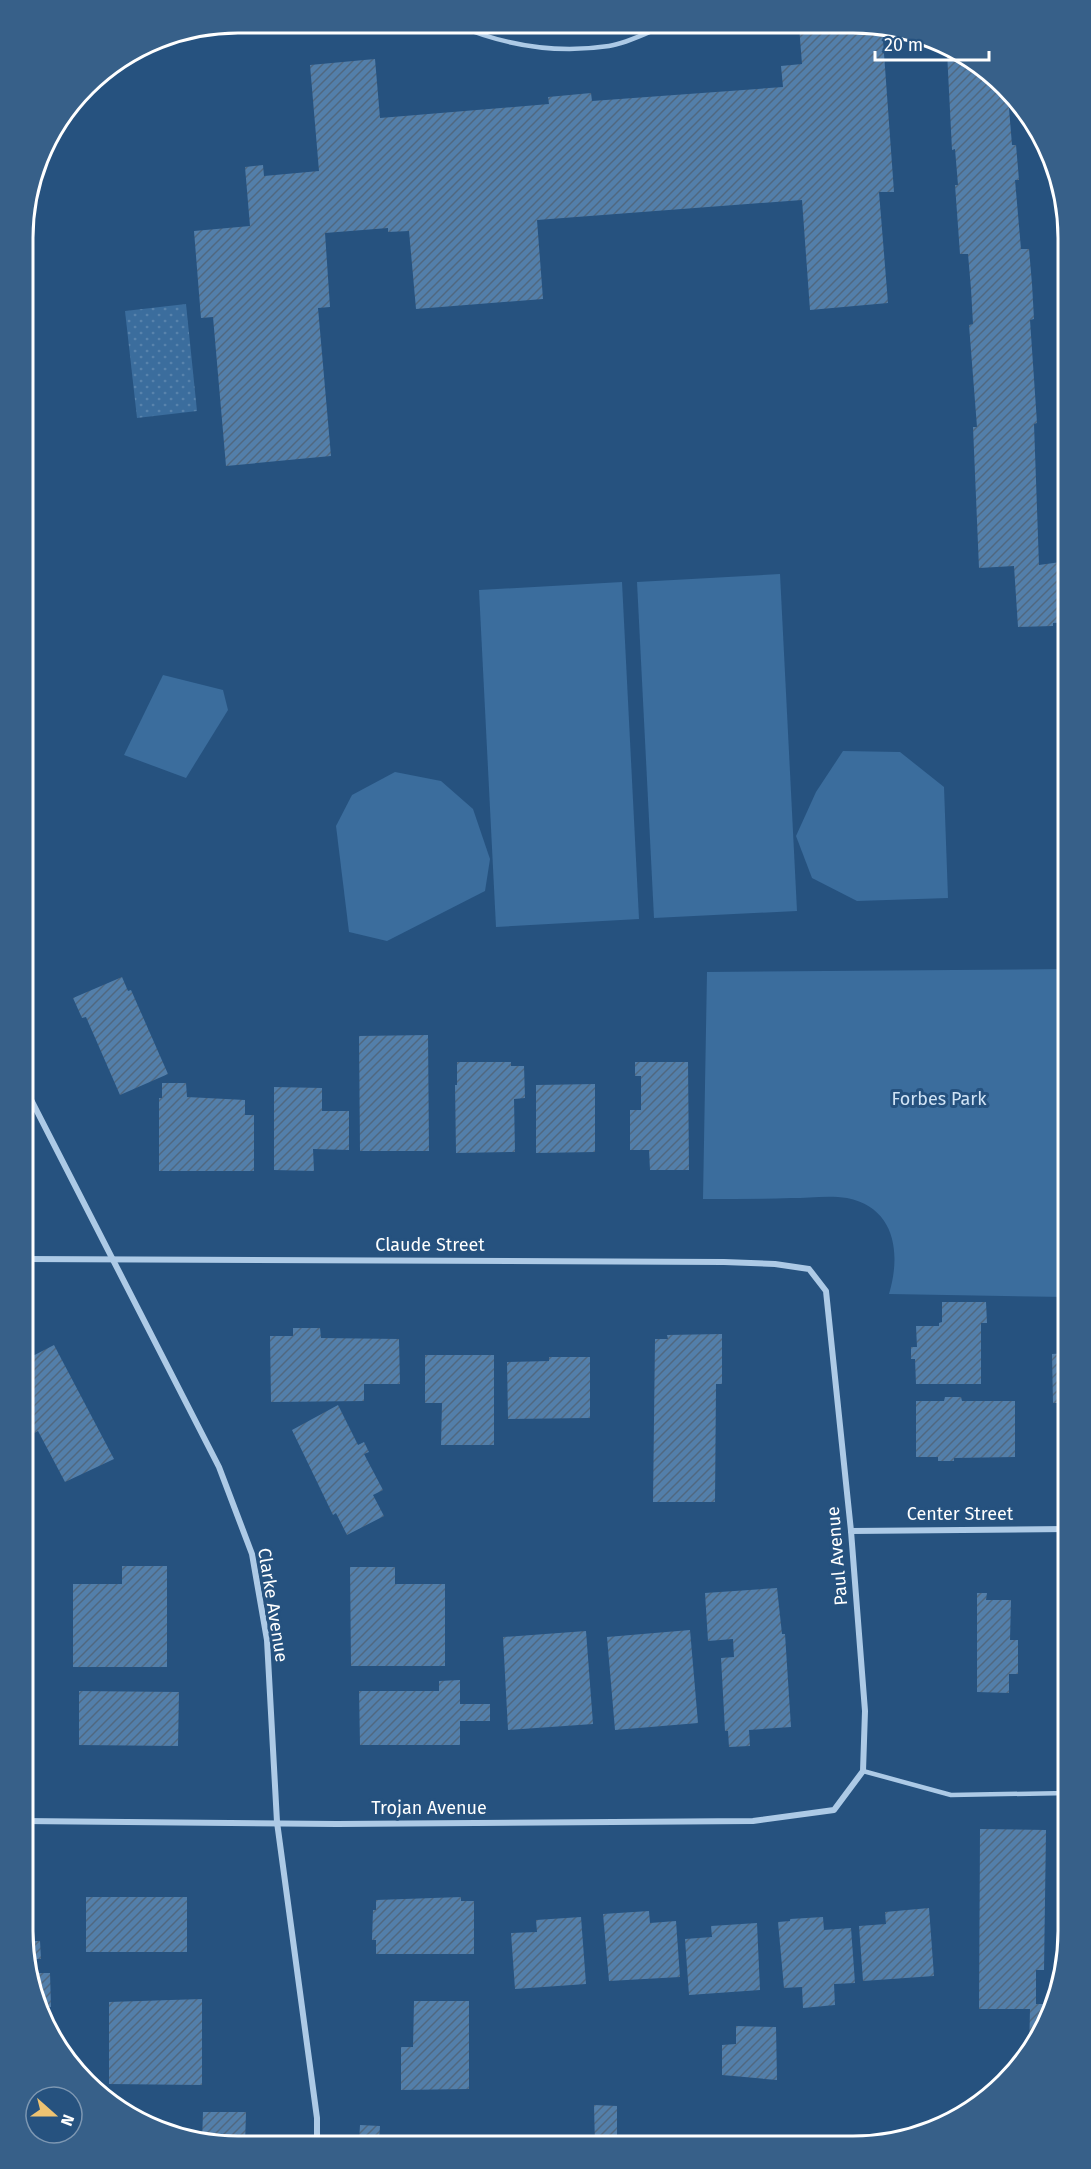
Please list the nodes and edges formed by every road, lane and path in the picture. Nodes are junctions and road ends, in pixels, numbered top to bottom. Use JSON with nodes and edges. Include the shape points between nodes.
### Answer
{"nodes":[{"id":1,"x":476,"y":33,"type":"edge"},
{"id":2,"x":645,"y":33,"type":"edge"},
{"id":3,"x":33,"y":1104,"type":"edge"},
{"id":4,"x":111,"y":1258,"type":"junction"},
{"id":5,"x":33,"y":1259,"type":"edge"},
{"id":6,"x":826,"y":1291,"type":"joint"},
{"id":7,"x":1058,"y":1529,"type":"edge"},
{"id":8,"x":851,"y":1530,"type":"junction"},
{"id":9,"x":863,"y":1771,"type":"junction"},
{"id":10,"x":1058,"y":1793,"type":"edge"},
{"id":11,"x":33,"y":1821,"type":"edge"},
{"id":12,"x":277,"y":1822,"type":"junction"},
{"id":13,"x":317,"y":2136,"type":"edge"}],
"edges":[{"from":1,"to":2,"type":"lane","via":[[555,50],[611,46]]},
{"from":3,"to":4,"type":"street","name":"Clarke Avenue"},
{"from":4,"to":5,"type":"street","name":"Claude Street"},
{"from":4,"to":6,"type":"street","name":"Claude Street","via":[[775,1264],[809,1269]]},
{"from":4,"to":12,"type":"street","name":"Clarke Avenue","via":[[219,1467],[252,1554],[267,1640]]},
{"from":6,"to":8,"type":"street","name":"Paul Avenue"},
{"from":7,"to":8,"type":"street","name":"Center Street"},
{"from":8,"to":9,"type":"street","name":"Paul Avenue","via":[[866,1711]]},
{"from":9,"to":10,"type":"lane","via":[[951,1795]]},
{"from":9,"to":12,"type":"street","name":"Trojan Avenue","via":[[834,1810],[753,1821]]},
{"from":11,"to":12,"type":"street","name":"Trojan Avenue"},
{"from":12,"to":13,"type":"street","name":"Clarke Avenue"}]}
